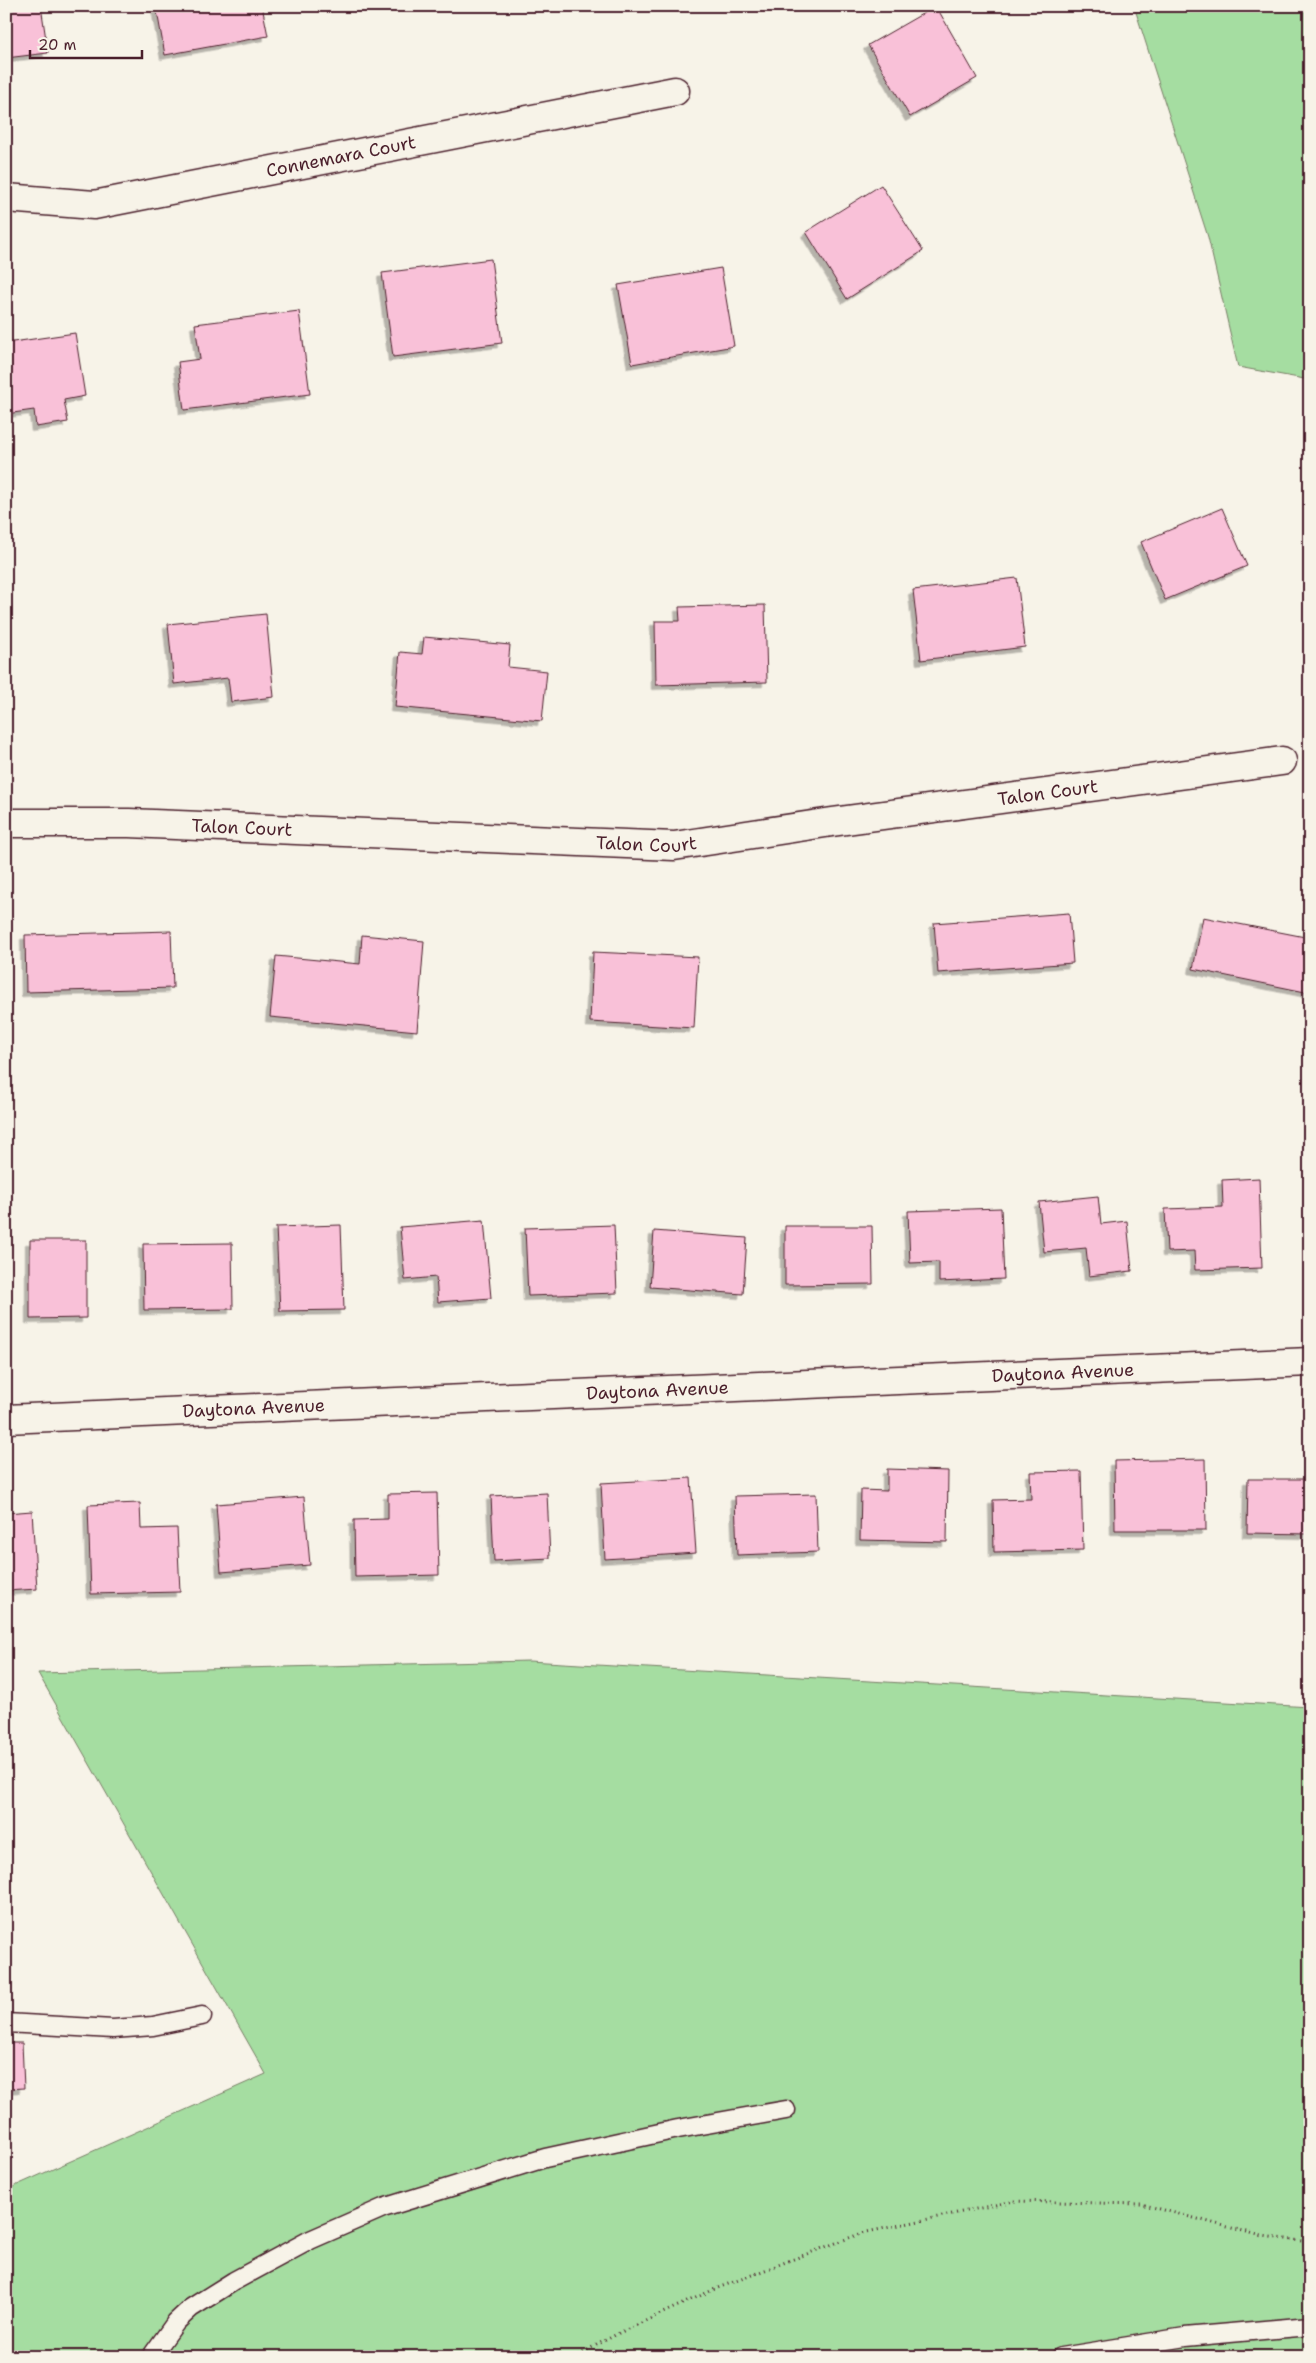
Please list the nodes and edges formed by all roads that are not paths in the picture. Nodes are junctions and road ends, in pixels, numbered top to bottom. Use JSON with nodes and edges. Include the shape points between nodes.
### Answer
{"nodes":[{"id":1,"x":675,"y":90,"type":"dead end"},
{"id":2,"x":6,"y":198,"type":"edge"},
{"id":3,"x":1282,"y":761,"type":"dead end"},
{"id":4,"x":6,"y":823,"type":"edge"},
{"id":5,"x":1310,"y":1362,"type":"edge"},
{"id":6,"x":6,"y":1418,"type":"edge"},
{"id":7,"x":202,"y":2016,"type":"dead end"},
{"id":8,"x":6,"y":2023,"type":"edge"},
{"id":9,"x":786,"y":2110,"type":"dead end"},
{"id":10,"x":1310,"y":2326,"type":"edge"},
{"id":11,"x":152,"y":2357,"type":"edge"},
{"id":12,"x":1062,"y":2357,"type":"edge"}],
"edges":[{"from":1,"to":2,"type":"street","name":"Connemara Court","via":[[94,205]]},
{"from":3,"to":4,"type":"street","name":"Talon Court","via":[[674,846],[129,823]]},
{"from":5,"to":6,"type":"street","name":"Daytona Avenue"},
{"from":7,"to":8,"type":"lane","via":[[153,2026],[114,2029]]},
{"from":9,"to":11,"type":"lane","via":[[544,2158],[374,2212],[310,2240],[191,2308],[176,2322]]},
{"from":10,"to":12,"type":"lane","via":[[1184,2338]]}]}
